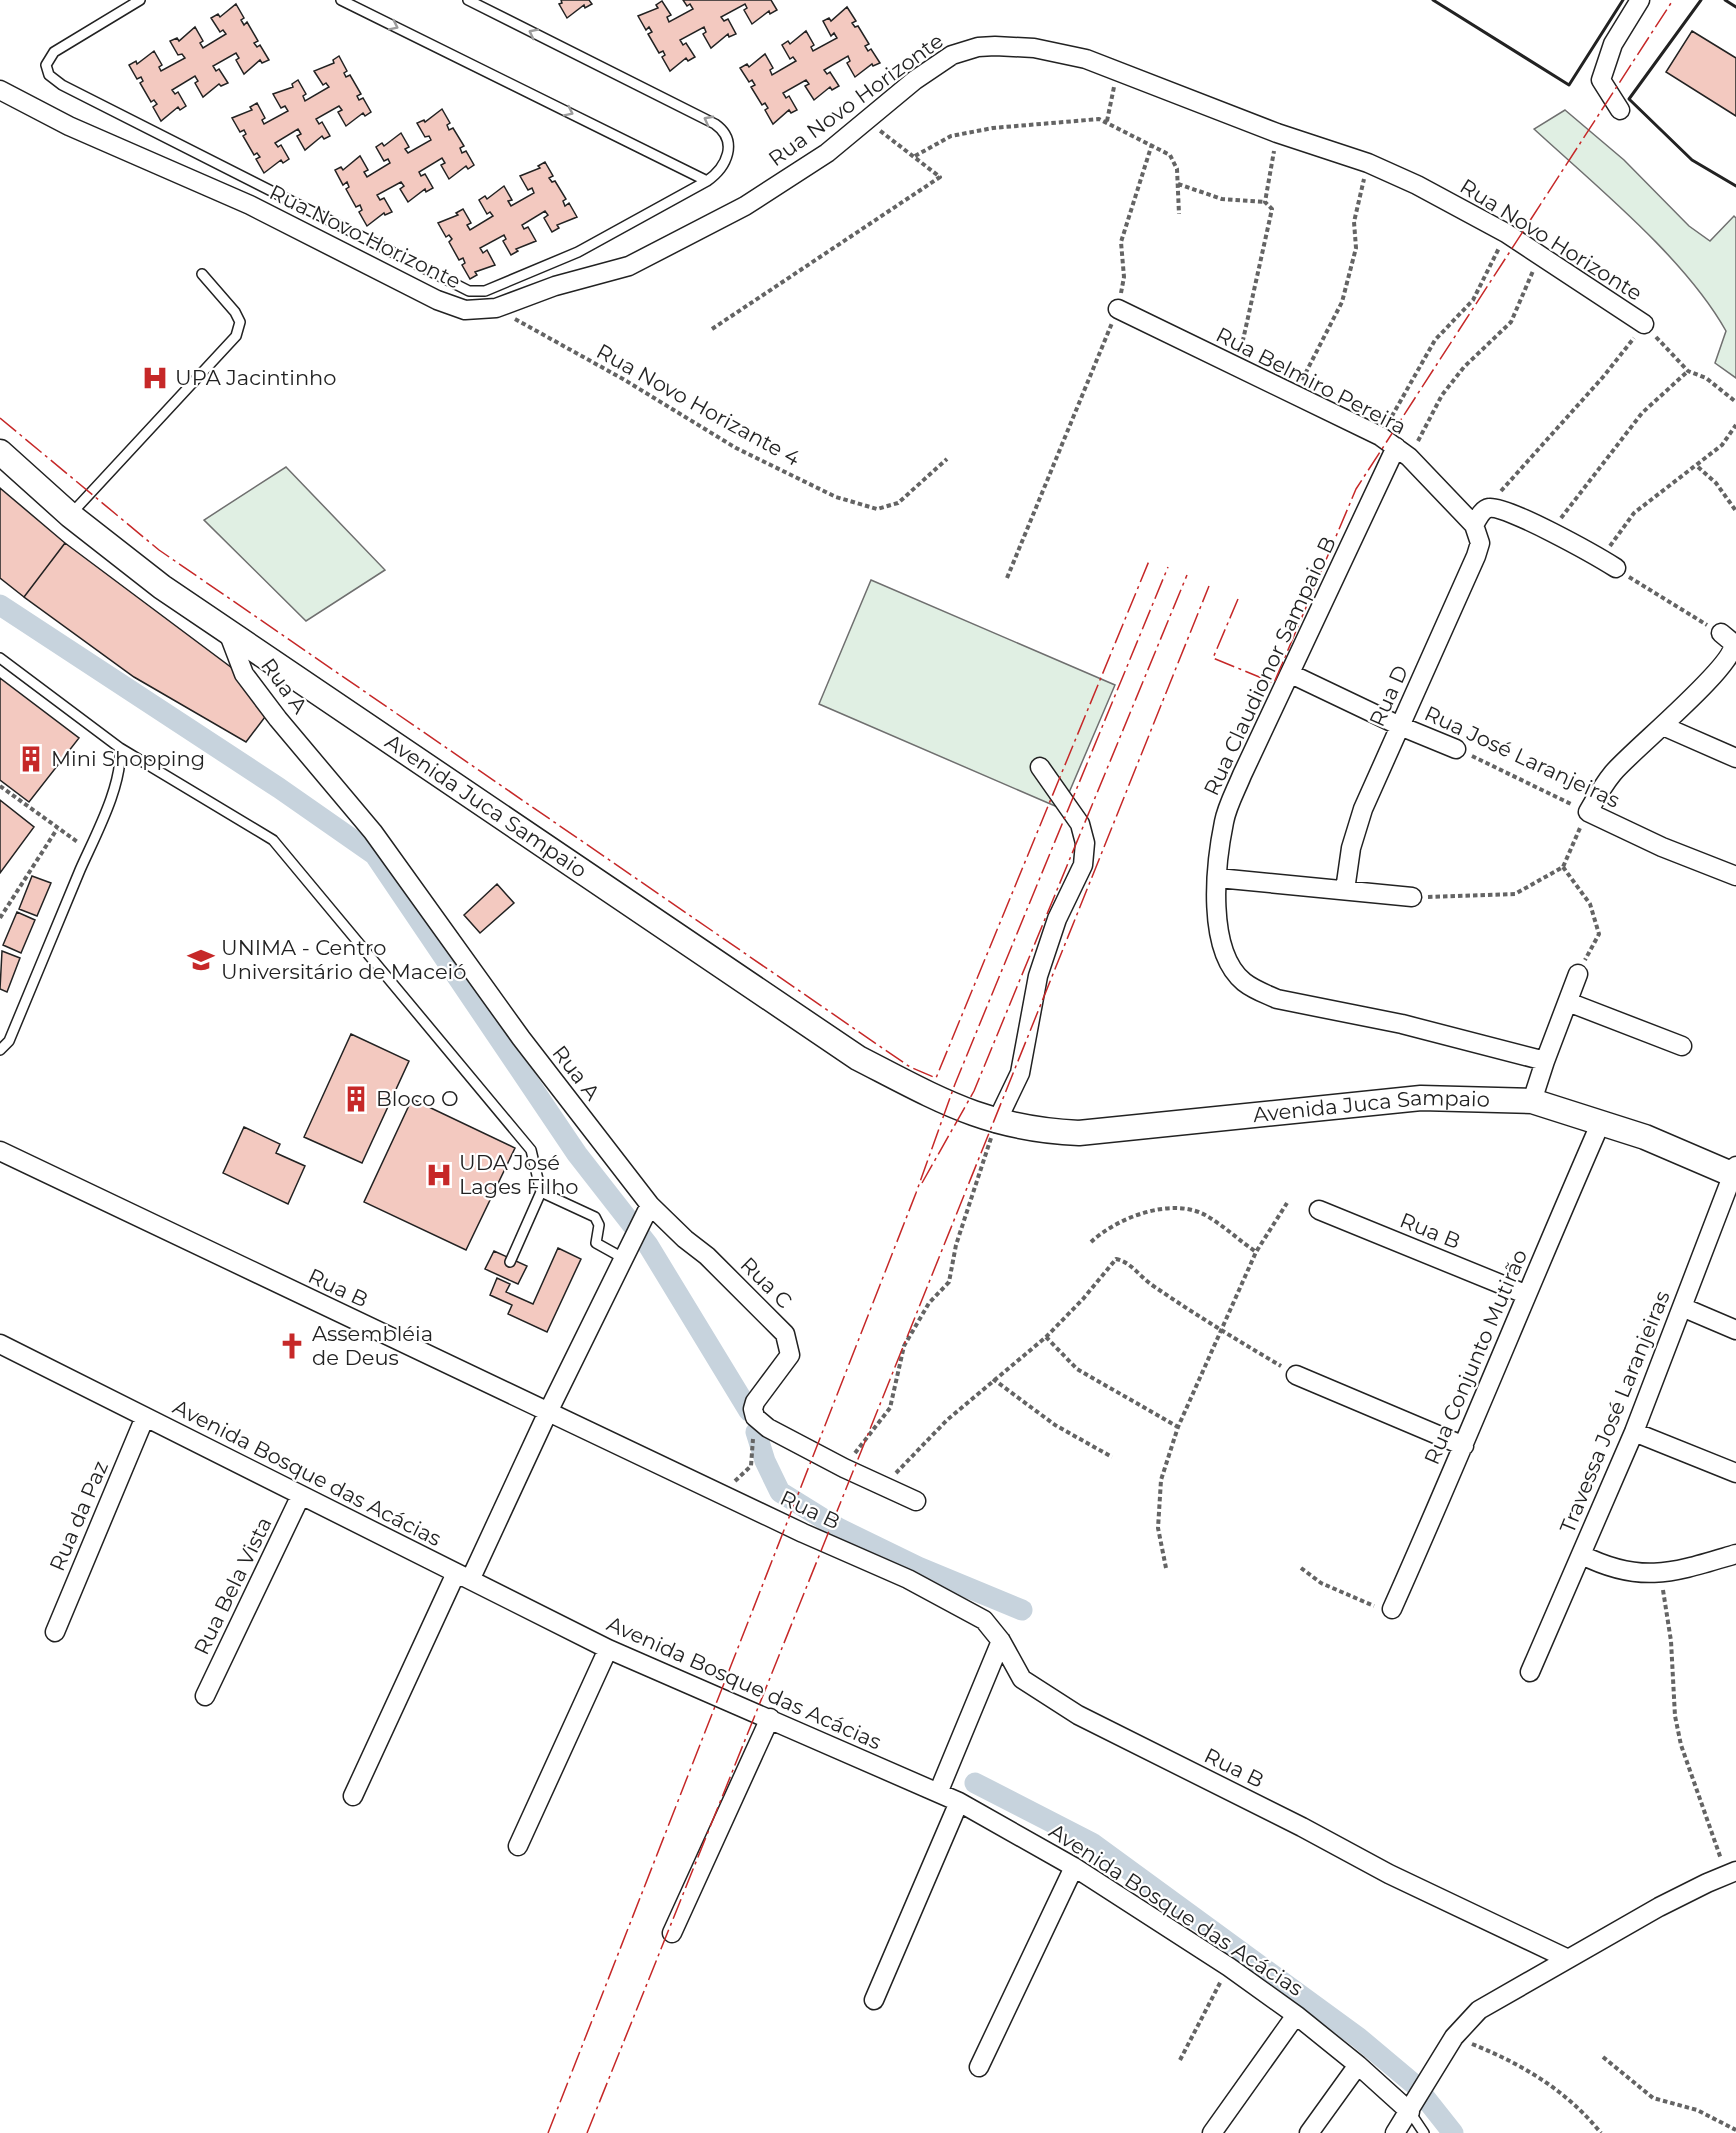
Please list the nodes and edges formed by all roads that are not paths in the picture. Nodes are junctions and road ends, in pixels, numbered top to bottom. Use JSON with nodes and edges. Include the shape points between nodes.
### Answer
{"nodes":[{"id":1,"x":140,"y":0,"type":"edge"},
{"id":2,"x":341,"y":0,"type":"edge"},
{"id":3,"x":468,"y":0,"type":"edge"},
{"id":4,"x":1640,"y":0,"type":"edge"},
{"id":5,"x":0,"y":90,"type":"edge"},
{"id":6,"x":1620,"y":110,"type":"dead end"},
{"id":7,"x":707,"y":181,"type":"junction"},
{"id":8,"x":202,"y":274,"type":"dead end"},
{"id":9,"x":1118,"y":309,"type":"road end"},
{"id":10,"x":1644,"y":324,"type":"road end"},
{"id":11,"x":0,"y":452,"type":"edge"},
{"id":12,"x":1402,"y":452,"type":"junction"},
{"id":13,"x":70,"y":515,"type":"junction"},
{"id":14,"x":1473,"y":525,"type":"junction"},
{"id":15,"x":1616,"y":568,"type":"road end"},
{"id":16,"x":228,"y":632,"type":"junction"},
{"id":17,"x":1721,"y":633,"type":"road end"},
{"id":18,"x":0,"y":658,"type":"edge"},
{"id":19,"x":1291,"y":674,"type":"junction"},
{"id":20,"x":1400,"y":726,"type":"junction"},
{"id":21,"x":1663,"y":726,"type":"junction"},
{"id":22,"x":120,"y":748,"type":"junction"},
{"id":23,"x":1456,"y":749,"type":"road end"},
{"id":24,"x":1736,"y":758,"type":"edge"},
{"id":25,"x":1040,"y":766,"type":"dead end"},
{"id":26,"x":1736,"y":876,"type":"edge"},
{"id":27,"x":1218,"y":878,"type":"junction"},
{"id":28,"x":1345,"y":890,"type":"junction"},
{"id":29,"x":1412,"y":897,"type":"road end"},
{"id":30,"x":1578,"y":974,"type":"road end"},
{"id":31,"x":1568,"y":1002,"type":"junction"},
{"id":32,"x":1682,"y":1046,"type":"dead end"},
{"id":33,"x":0,"y":1050,"type":"edge"},
{"id":34,"x":1545,"y":1061,"type":"junction"},
{"id":35,"x":1532,"y":1101,"type":"junction"},
{"id":36,"x":1601,"y":1122,"type":"junction"},
{"id":37,"x":996,"y":1123,"type":"junction"},
{"id":38,"x":0,"y":1151,"type":"edge"},
{"id":39,"x":1735,"y":1172,"type":"edge"},
{"id":40,"x":541,"y":1191,"type":"junction"},
{"id":41,"x":1319,"y":1210,"type":"dead end"},
{"id":42,"x":647,"y":1212,"type":"junction"},
{"id":43,"x":626,"y":1251,"type":"junction"},
{"id":44,"x":510,"y":1262,"type":"dead end"},
{"id":45,"x":1525,"y":1294,"type":"junction"},
{"id":46,"x":1682,"y":1307,"type":"junction"},
{"id":47,"x":1736,"y":1330,"type":"edge"},
{"id":48,"x":0,"y":1344,"type":"edge"},
{"id":49,"x":1296,"y":1374,"type":"road end"},
{"id":50,"x":548,"y":1412,"type":"junction"},
{"id":51,"x":145,"y":1417,"type":"junction"},
{"id":52,"x":1634,"y":1432,"type":"junction"},
{"id":53,"x":1464,"y":1446,"type":"junction"},
{"id":54,"x":1736,"y":1473,"type":"edge"},
{"id":55,"x":301,"y":1495,"type":"junction"},
{"id":56,"x":916,"y":1501,"type":"dead end"},
{"id":57,"x":1736,"y":1554,"type":"edge"},
{"id":58,"x":1582,"y":1555,"type":"junction"},
{"id":59,"x":464,"y":1576,"type":"junction"},
{"id":60,"x":1392,"y":1609,"type":"road end"},
{"id":61,"x":55,"y":1632,"type":"dead end"},
{"id":62,"x":1001,"y":1641,"type":"junction"},
{"id":63,"x":608,"y":1648,"type":"junction"},
{"id":64,"x":1530,"y":1672,"type":"dead end"},
{"id":65,"x":205,"y":1696,"type":"dead end"},
{"id":66,"x":770,"y":1718,"type":"junction"},
{"id":67,"x":938,"y":1793,"type":"junction"},
{"id":68,"x":354,"y":1796,"type":"dead end"},
{"id":69,"x":959,"y":1802,"type":"junction"},
{"id":70,"x":518,"y":1846,"type":"dead end"},
{"id":71,"x":1074,"y":1867,"type":"junction"},
{"id":72,"x":1731,"y":1873,"type":"edge"},
{"id":73,"x":672,"y":1933,"type":"dead end"},
{"id":74,"x":1566,"y":1958,"type":"junction"},
{"id":75,"x":873,"y":2000,"type":"dead end"},
{"id":76,"x":1296,"y":2015,"type":"junction"},
{"id":77,"x":1358,"y":2065,"type":"junction"},
{"id":78,"x":979,"y":2067,"type":"dead end"},
{"id":79,"x":1416,"y":2102,"type":"junction"},
{"id":80,"x":1212,"y":2133,"type":"edge"},
{"id":81,"x":1309,"y":2133,"type":"edge"},
{"id":82,"x":1395,"y":2133,"type":"edge"},
{"id":83,"x":1424,"y":2133,"type":"edge"}],
"edges":[{"from":1,"to":7,"type":"lane","via":[[54,52],[46,64],[49,75],[469,291],[485,291],[578,252]]},
{"from":2,"to":7,"type":"lane","one_way":true},
{"from":7,"to":3,"type":"lane","one_way":true,"via":[[726,163],[724,130]]},
{"from":4,"to":6,"type":"street","via":[[1613,44],[1601,80]]},
{"from":5,"to":10,"type":"street","name":"Rua Novo Horizonte","via":[[69,126],[250,205],[454,307],[479,311],[629,266],[745,206],[827,153],[915,80],[952,55],[978,47],[1034,48],[1086,59],[1277,133],[1368,163],[1417,185],[1506,233]]},
{"from":8,"to":13,"type":"lane","via":[[235,312],[240,322],[236,336]]},
{"from":9,"to":12,"type":"street","name":"Rua Belmiro Pereira","via":[[1380,436]]},
{"from":11,"to":13,"type":"main road","name":"Avenida Juca Sampaio"},
{"from":12,"to":14,"type":"street","name":"Rua Belmiro Pereira"},
{"from":12,"to":19,"type":"street","name":"Rua Claudionor Sampaio B"},
{"from":13,"to":16,"type":"main road","name":"Avenida Juca Sampaio","via":[[162,587]]},
{"from":14,"to":15,"type":"street","via":[[1485,510],[1503,511]]},
{"from":14,"to":20,"type":"street","name":"Rua D","via":[[1480,543],[1476,556]]},
{"from":16,"to":37,"type":"main road","name":"Avenida Juca Sampaio","via":[[858,1058],[956,1109]]},
{"from":16,"to":42,"type":"street","name":"Rua A","via":[[244,674],[373,832]]},
{"from":17,"to":21,"type":"street","via":[[1733,643],[1733,653]]},
{"from":18,"to":22,"type":"lane"},
{"from":19,"to":20,"type":"street","name":"Rua José Laranjeiras"},
{"from":19,"to":27,"type":"street","name":"Rua Claudionor Sampaio B","via":[[1224,821]]},
{"from":20,"to":23,"type":"street","name":"Rua José Laranjeiras"},
{"from":20,"to":28,"type":"street","name":"Rua D","via":[[1360,819]]},
{"from":21,"to":24,"type":"street"},
{"from":21,"to":26,"type":"street","name":"Rua José Laranjeiras","via":[[1613,773],[1588,812]]},
{"from":22,"to":33,"type":"lane","via":[[118,777],[90,849],[9,1041]]},
{"from":22,"to":40,"type":"lane","via":[[279,846],[531,1150]]},
{"from":25,"to":37,"type":"street","via":[[1080,825],[1085,843],[1083,865],[1057,919],[1038,976],[1020,1073]]},
{"from":27,"to":28,"type":"street"},
{"from":27,"to":34,"type":"street","name":"Rua Claudionor Sampaio B","via":[[1216,916],[1229,964],[1258,991],[1277,999],[1402,1024]]},
{"from":28,"to":29,"type":"street"},
{"from":30,"to":31,"type":"street"},
{"from":31,"to":32,"type":"street"},
{"from":31,"to":34,"type":"street"},
{"from":34,"to":35,"type":"street"},
{"from":35,"to":36,"type":"main road","name":"Avenida Juca Sampaio"},
{"from":35,"to":37,"type":"main road","name":"Avenida Juca Sampaio","via":[[1421,1098],[1078,1133]]},
{"from":36,"to":39,"type":"main road","name":"Avenida Juca Sampaio"},
{"from":36,"to":45,"type":"street","name":"Rua Conjunto Mutirão"},
{"from":38,"to":50,"type":"street","name":"Rua B"},
{"from":39,"to":46,"type":"street","name":"Travessa José Laranjeiras"},
{"from":40,"to":43,"type":"lane","via":[[595,1217],[599,1225],[596,1243]]},
{"from":40,"to":44,"type":"lane"},
{"from":41,"to":45,"type":"street","name":"Rua B"},
{"from":42,"to":43,"type":"street"},
{"from":42,"to":56,"type":"street","name":"Rua C","via":[[707,1256],[789,1341],[790,1355],[755,1402],[753,1409],[761,1424]]},
{"from":43,"to":50,"type":"street"},
{"from":45,"to":53,"type":"street","name":"Rua Conjunto Mutirão"},
{"from":46,"to":47,"type":"street"},
{"from":46,"to":52,"type":"street","name":"Travessa José Laranjeiras"},
{"from":48,"to":51,"type":"street","name":"Avenida Bosque das Acácias"},
{"from":49,"to":53,"type":"street"},
{"from":50,"to":59,"type":"street"},
{"from":50,"to":62,"type":"street","name":"Rua B","via":[[908,1579],[984,1620]]},
{"from":51,"to":55,"type":"street","name":"Avenida Bosque das Acácias"},
{"from":51,"to":61,"type":"street","name":"Rua da Paz"},
{"from":52,"to":54,"type":"street"},
{"from":52,"to":58,"type":"street","name":"Travessa José Laranjeiras"},
{"from":53,"to":60,"type":"street","name":"Rua Conjunto Mutirão"},
{"from":55,"to":59,"type":"street","name":"Avenida Bosque das Acácias"},
{"from":55,"to":65,"type":"street","name":"Rua Bela Vista"},
{"from":57,"to":58,"type":"street","via":[[1661,1574],[1620,1571]]},
{"from":58,"to":64,"type":"street","name":"Travessa José Laranjeiras"},
{"from":59,"to":63,"type":"street","name":"Avenida Bosque das Acácias"},
{"from":59,"to":68,"type":"street"},
{"from":62,"to":67,"type":"street"},
{"from":62,"to":74,"type":"street","name":"Rua B","via":[[1022,1679],[1078,1715],[1389,1874]]},
{"from":63,"to":66,"type":"street","name":"Avenida Bosque das Acácias"},
{"from":63,"to":70,"type":"street"},
{"from":66,"to":67,"type":"street","name":"Avenida Bosque das Acácias"},
{"from":66,"to":73,"type":"street"},
{"from":67,"to":69,"type":"street","name":"Avenida Bosque das Acácias"},
{"from":69,"to":71,"type":"street","name":"Avenida Bosque das Acácias"},
{"from":69,"to":75,"type":"street"},
{"from":71,"to":76,"type":"street","name":"Avenida Bosque das Acácias"},
{"from":71,"to":78,"type":"street"},
{"from":72,"to":74,"type":"street"},
{"from":74,"to":79,"type":"street","via":[[1479,2010],[1454,2037]]},
{"from":76,"to":77,"type":"street","name":"Avenida Bosque das Acácias"},
{"from":76,"to":80,"type":"street"},
{"from":77,"to":79,"type":"street","name":"Avenida Bosque das Acácias"},
{"from":77,"to":81,"type":"street"},
{"from":79,"to":82,"type":"street"},
{"from":79,"to":83,"type":"lane","name":"Avenida Bosque das Acácias"}]}
